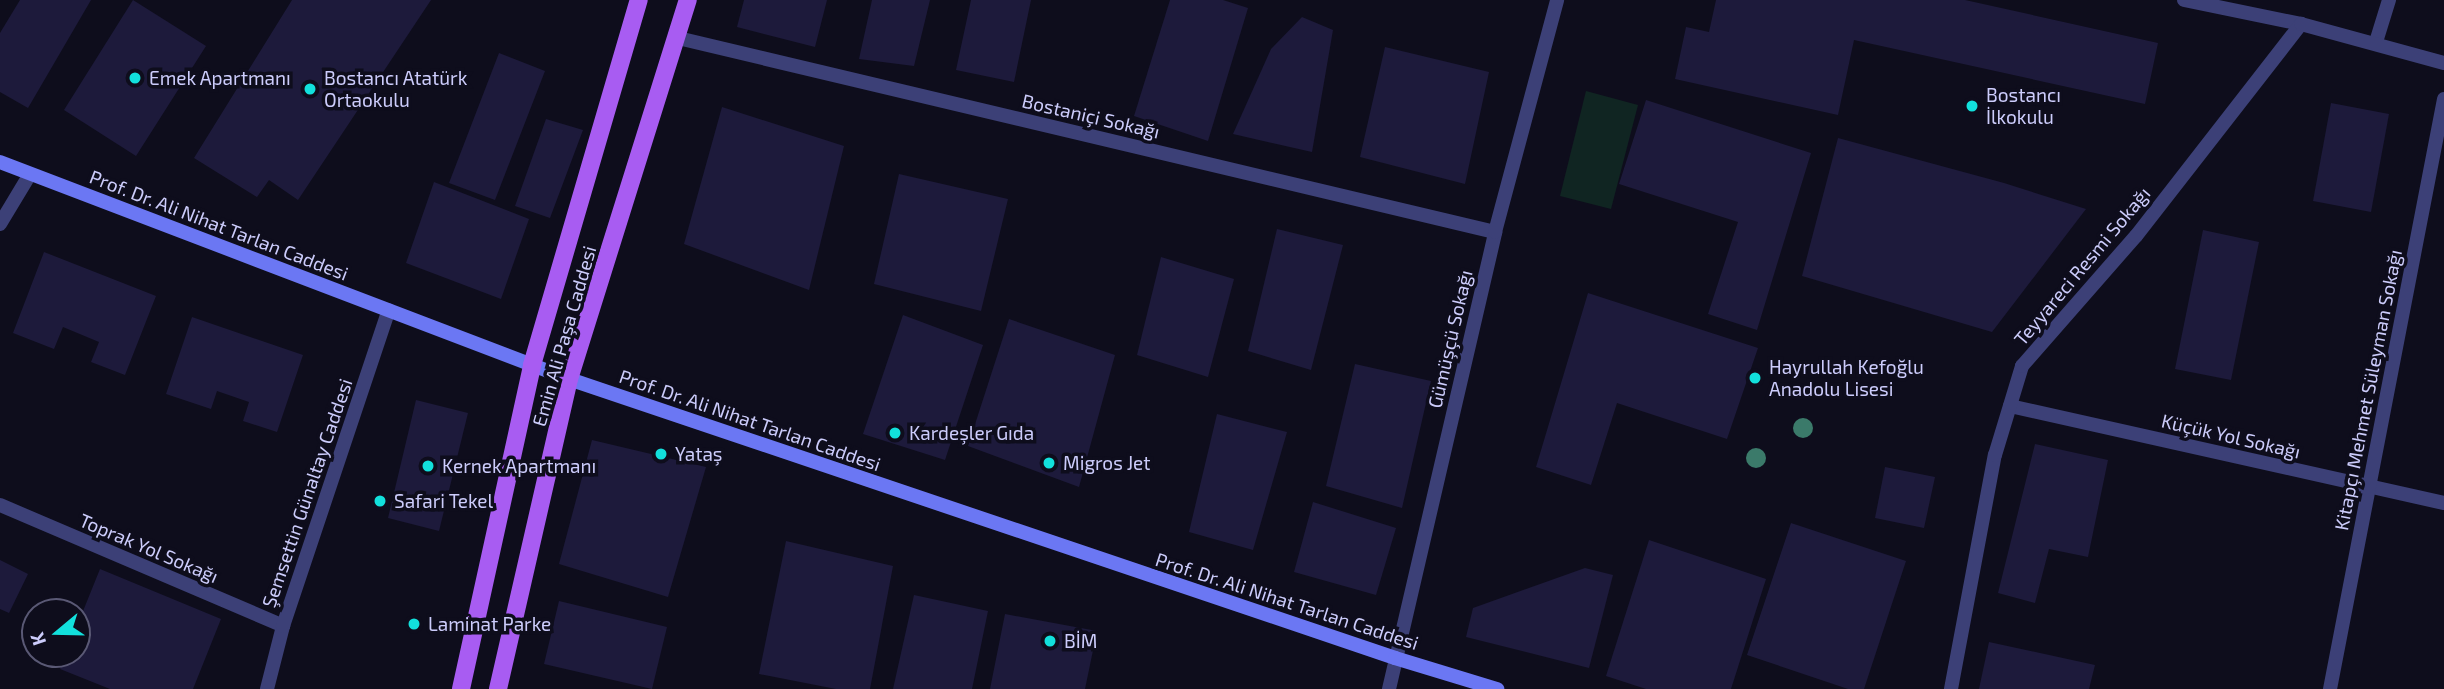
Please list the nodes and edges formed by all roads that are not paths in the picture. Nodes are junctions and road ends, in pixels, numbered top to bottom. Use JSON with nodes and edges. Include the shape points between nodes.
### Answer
{"nodes":[{"id":1,"x":639,"y":0,"type":"edge"},
{"id":2,"x":688,"y":0,"type":"edge"},
{"id":3,"x":1558,"y":0,"type":"edge"},
{"id":4,"x":2184,"y":0,"type":"edge"},
{"id":5,"x":2389,"y":0,"type":"edge"},
{"id":6,"x":2301,"y":24,"type":"junction"},
{"id":7,"x":678,"y":38,"type":"junction"},
{"id":8,"x":2376,"y":43,"type":"junction"},
{"id":9,"x":2444,"y":63,"type":"edge"},
{"id":10,"x":2444,"y":99,"type":"edge"},
{"id":11,"x":0,"y":162,"type":"edge"},
{"id":12,"x":30,"y":174,"type":"junction"},
{"id":13,"x":0,"y":225,"type":"edge"},
{"id":14,"x":1495,"y":232,"type":"junction"},
{"id":15,"x":389,"y":310,"type":"junction"},
{"id":16,"x":532,"y":365,"type":"junction"},
{"id":17,"x":569,"y":379,"type":"junction"},
{"id":18,"x":2010,"y":406,"type":"junction"},
{"id":19,"x":2368,"y":487,"type":"junction"},
{"id":20,"x":2444,"y":503,"type":"edge"},
{"id":21,"x":0,"y":505,"type":"edge"},
{"id":22,"x":283,"y":626,"type":"junction"},
{"id":23,"x":1395,"y":658,"type":"junction"},
{"id":24,"x":267,"y":689,"type":"edge"},
{"id":25,"x":461,"y":689,"type":"edge"},
{"id":26,"x":498,"y":689,"type":"edge"},
{"id":27,"x":1389,"y":689,"type":"edge"},
{"id":28,"x":1497,"y":689,"type":"edge"},
{"id":29,"x":1951,"y":689,"type":"edge"},
{"id":30,"x":2330,"y":689,"type":"edge"}],
"edges":[{"from":1,"to":16,"type":"main road","name":"Emin Ali Paşa Caddesi"},
{"from":2,"to":7,"type":"main road","name":"Emin Ali Paşa Caddesi"},
{"from":3,"to":14,"type":"street","name":"Gümüşçü Sokağı"},
{"from":4,"to":6,"type":"street"},
{"from":5,"to":8,"type":"street"},
{"from":6,"to":8,"type":"street"},
{"from":6,"to":18,"type":"street","name":"Teyyareci Resmi Sokağı","via":[[2136,236],[2022,366]]},
{"from":7,"to":14,"type":"street","name":"Bostaniçi Sokağı"},
{"from":7,"to":17,"type":"main road","name":"Emin Ali Paşa Caddesi"},
{"from":8,"to":9,"type":"street"},
{"from":10,"to":19,"type":"street","name":"Kitapçı Mehmet Süleyman Sokağı"},
{"from":11,"to":12,"type":"main road","name":"Prof. Dr. Ali Nihat Tarlan Caddesi"},
{"from":12,"to":13,"type":"street"},
{"from":12,"to":15,"type":"main road","name":"Prof. Dr. Ali Nihat Tarlan Caddesi"},
{"from":14,"to":23,"type":"street","name":"Gümüşçü Sokağı"},
{"from":15,"to":16,"type":"main road","name":"Prof. Dr. Ali Nihat Tarlan Caddesi"},
{"from":15,"to":22,"type":"street","name":"Şemsettin Günaltay Caddesi"},
{"from":16,"to":17,"type":"main road","name":"Prof. Dr. Ali Nihat Tarlan Caddesi"},
{"from":16,"to":25,"type":"main road","name":"Emin Ali Paşa Caddesi"},
{"from":17,"to":23,"type":"main road","name":"Prof. Dr. Ali Nihat Tarlan Caddesi"},
{"from":17,"to":26,"type":"main road","name":"Emin Ali Paşa Caddesi"},
{"from":18,"to":19,"type":"street","name":"Küçük Yol Sokağı"},
{"from":18,"to":29,"type":"street","name":"Teyyareci Resmi Sokağı","via":[[1995,456]]},
{"from":19,"to":20,"type":"street","name":"Küçük Yol Sokağı"},
{"from":19,"to":30,"type":"street","name":"Kitapçı Mehmet Süleyman Sokağı"},
{"from":21,"to":22,"type":"street","name":"Toprak Yol Sokağı"},
{"from":22,"to":24,"type":"street","name":"Şemsettin Günaltay Caddesi"},
{"from":23,"to":27,"type":"street","name":"Gümüşçü Sokağı"},
{"from":23,"to":28,"type":"main road","name":"Prof. Dr. Ali Nihat Tarlan Caddesi"}]}
